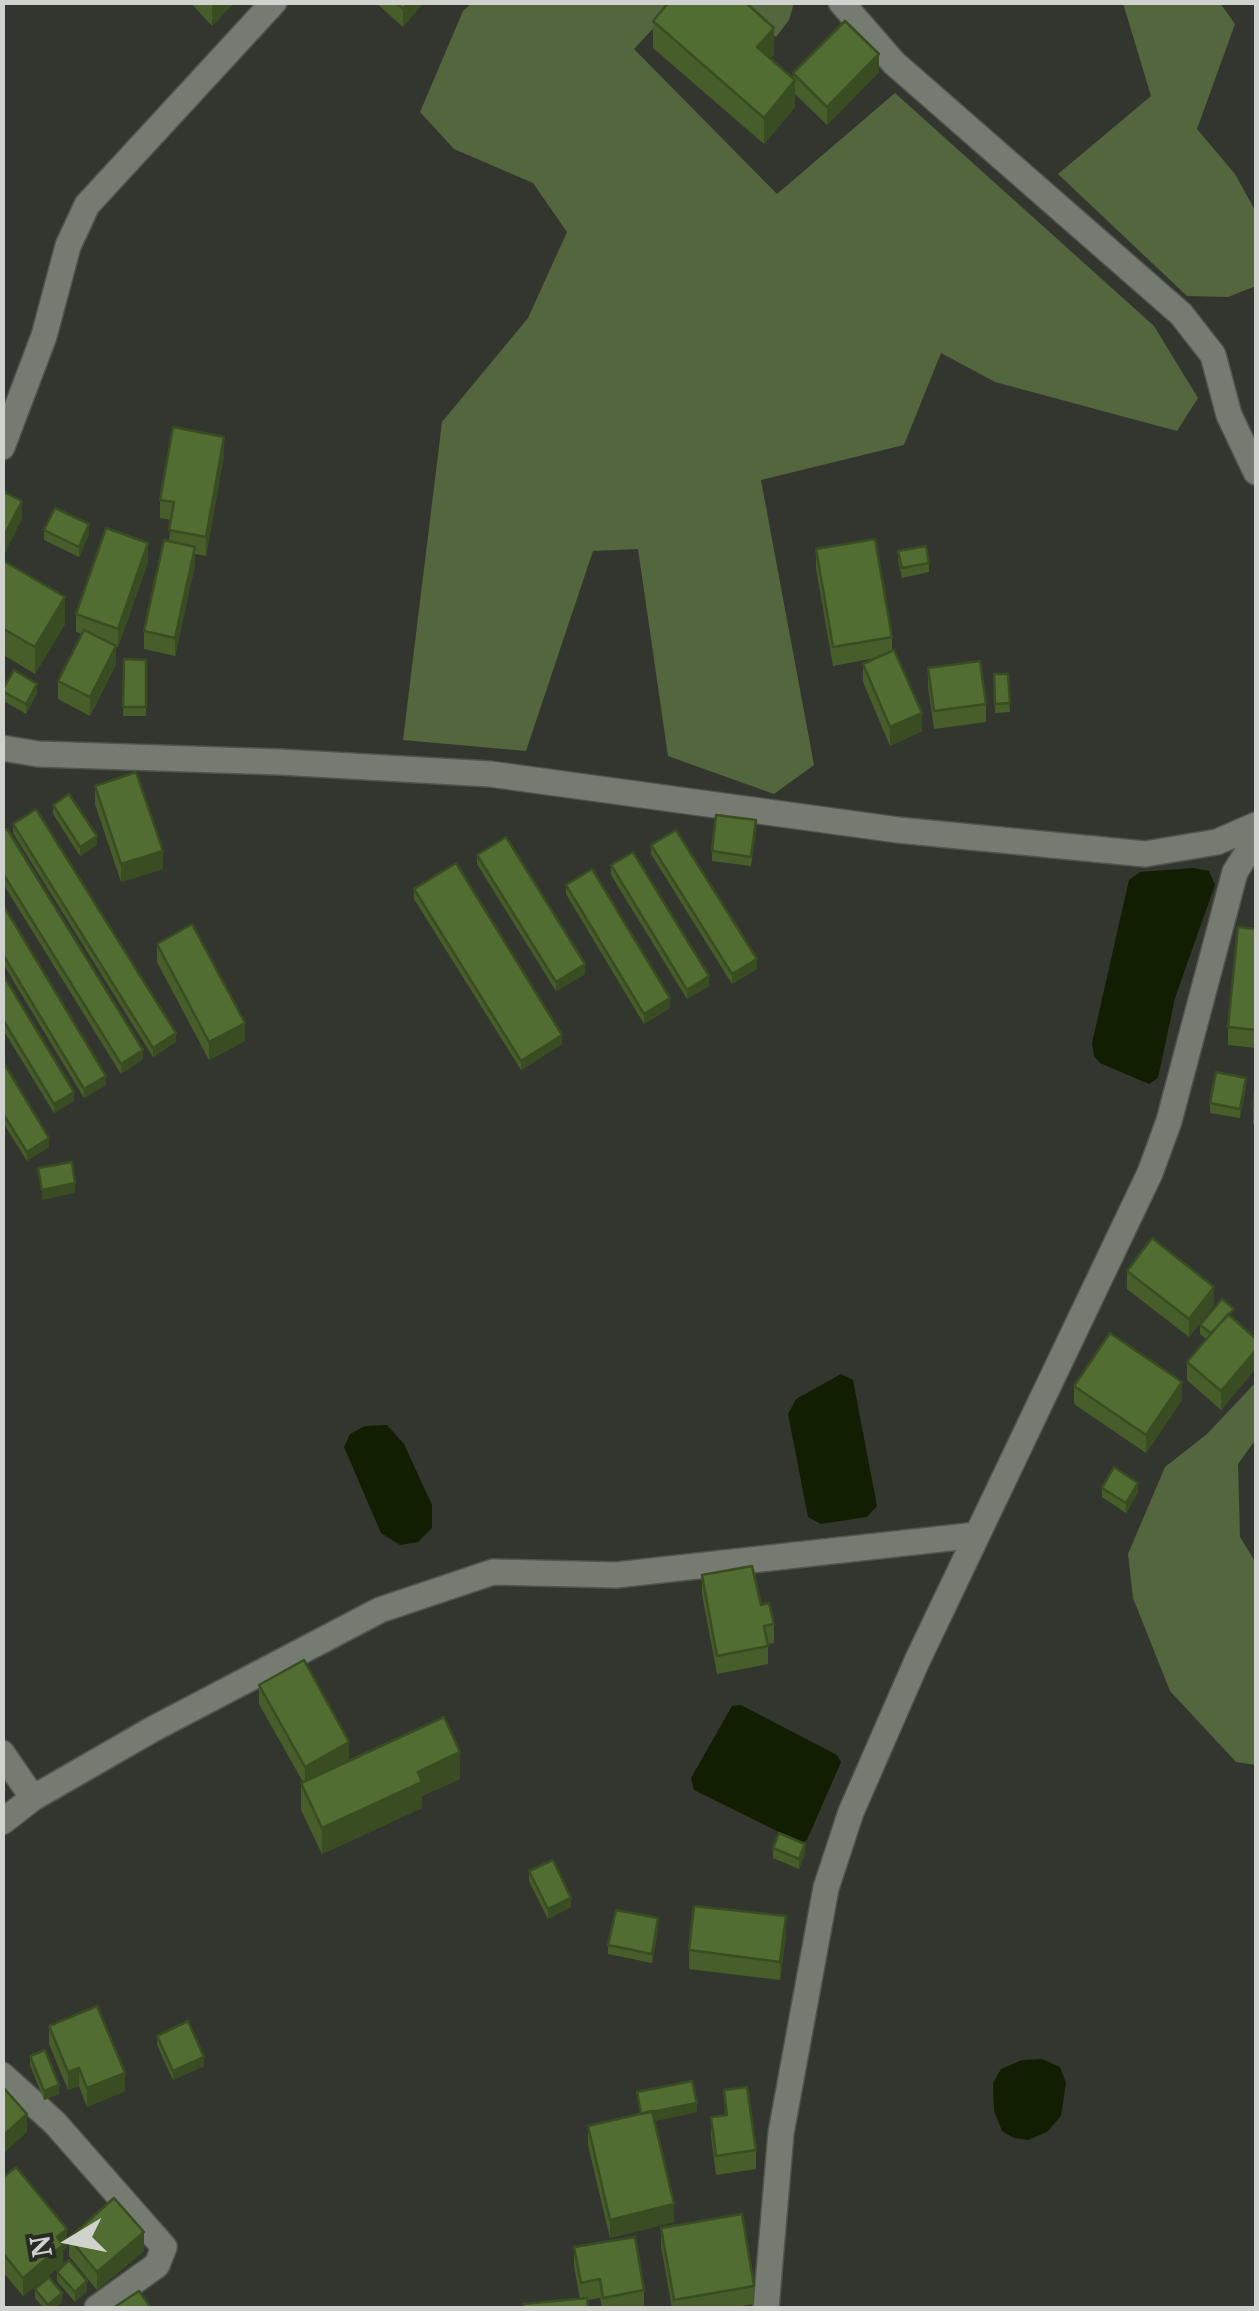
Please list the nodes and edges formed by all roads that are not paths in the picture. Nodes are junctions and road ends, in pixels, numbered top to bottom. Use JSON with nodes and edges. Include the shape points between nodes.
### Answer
{"nodes":[{"id":1,"x":274,"y":2,"type":"edge"},
{"id":2,"x":841,"y":2,"type":"edge"},
{"id":3,"x":2,"y":447,"type":"edge"},
{"id":4,"x":1256,"y":472,"type":"edge"},
{"id":5,"x":2,"y":748,"type":"edge"},
{"id":6,"x":1256,"y":825,"type":"edge"},
{"id":7,"x":1256,"y":839,"type":"edge"},
{"id":8,"x":978,"y":1534,"type":"junction"},
{"id":9,"x":2,"y":1752,"type":"edge"},
{"id":10,"x":34,"y":1798,"type":"junction"},
{"id":11,"x":2,"y":1822,"type":"edge"},
{"id":12,"x":2,"y":2075,"type":"edge"},
{"id":13,"x":97,"y":2308,"type":"edge"},
{"id":14,"x":766,"y":2308,"type":"edge"}],
"edges":[{"from":1,"to":3,"type":"street","via":[[87,205]]},
{"from":2,"to":4,"type":"street","via":[[894,62],[1181,314],[1213,356]]},
{"from":5,"to":6,"type":"street","via":[[490,774],[898,830],[1145,854],[1216,842]]},
{"from":7,"to":8,"type":"street","via":[[1235,872],[1150,1174]]},
{"from":8,"to":10,"type":"street","via":[[616,1575],[493,1572],[380,1610]]},
{"from":8,"to":14,"type":"street","via":[[851,1812],[826,1888],[781,2133]]},
{"from":9,"to":10,"type":"street"},
{"from":10,"to":11,"type":"street"},
{"from":12,"to":13,"type":"street","via":[[55,2123],[164,2247],[157,2265]]}]}
